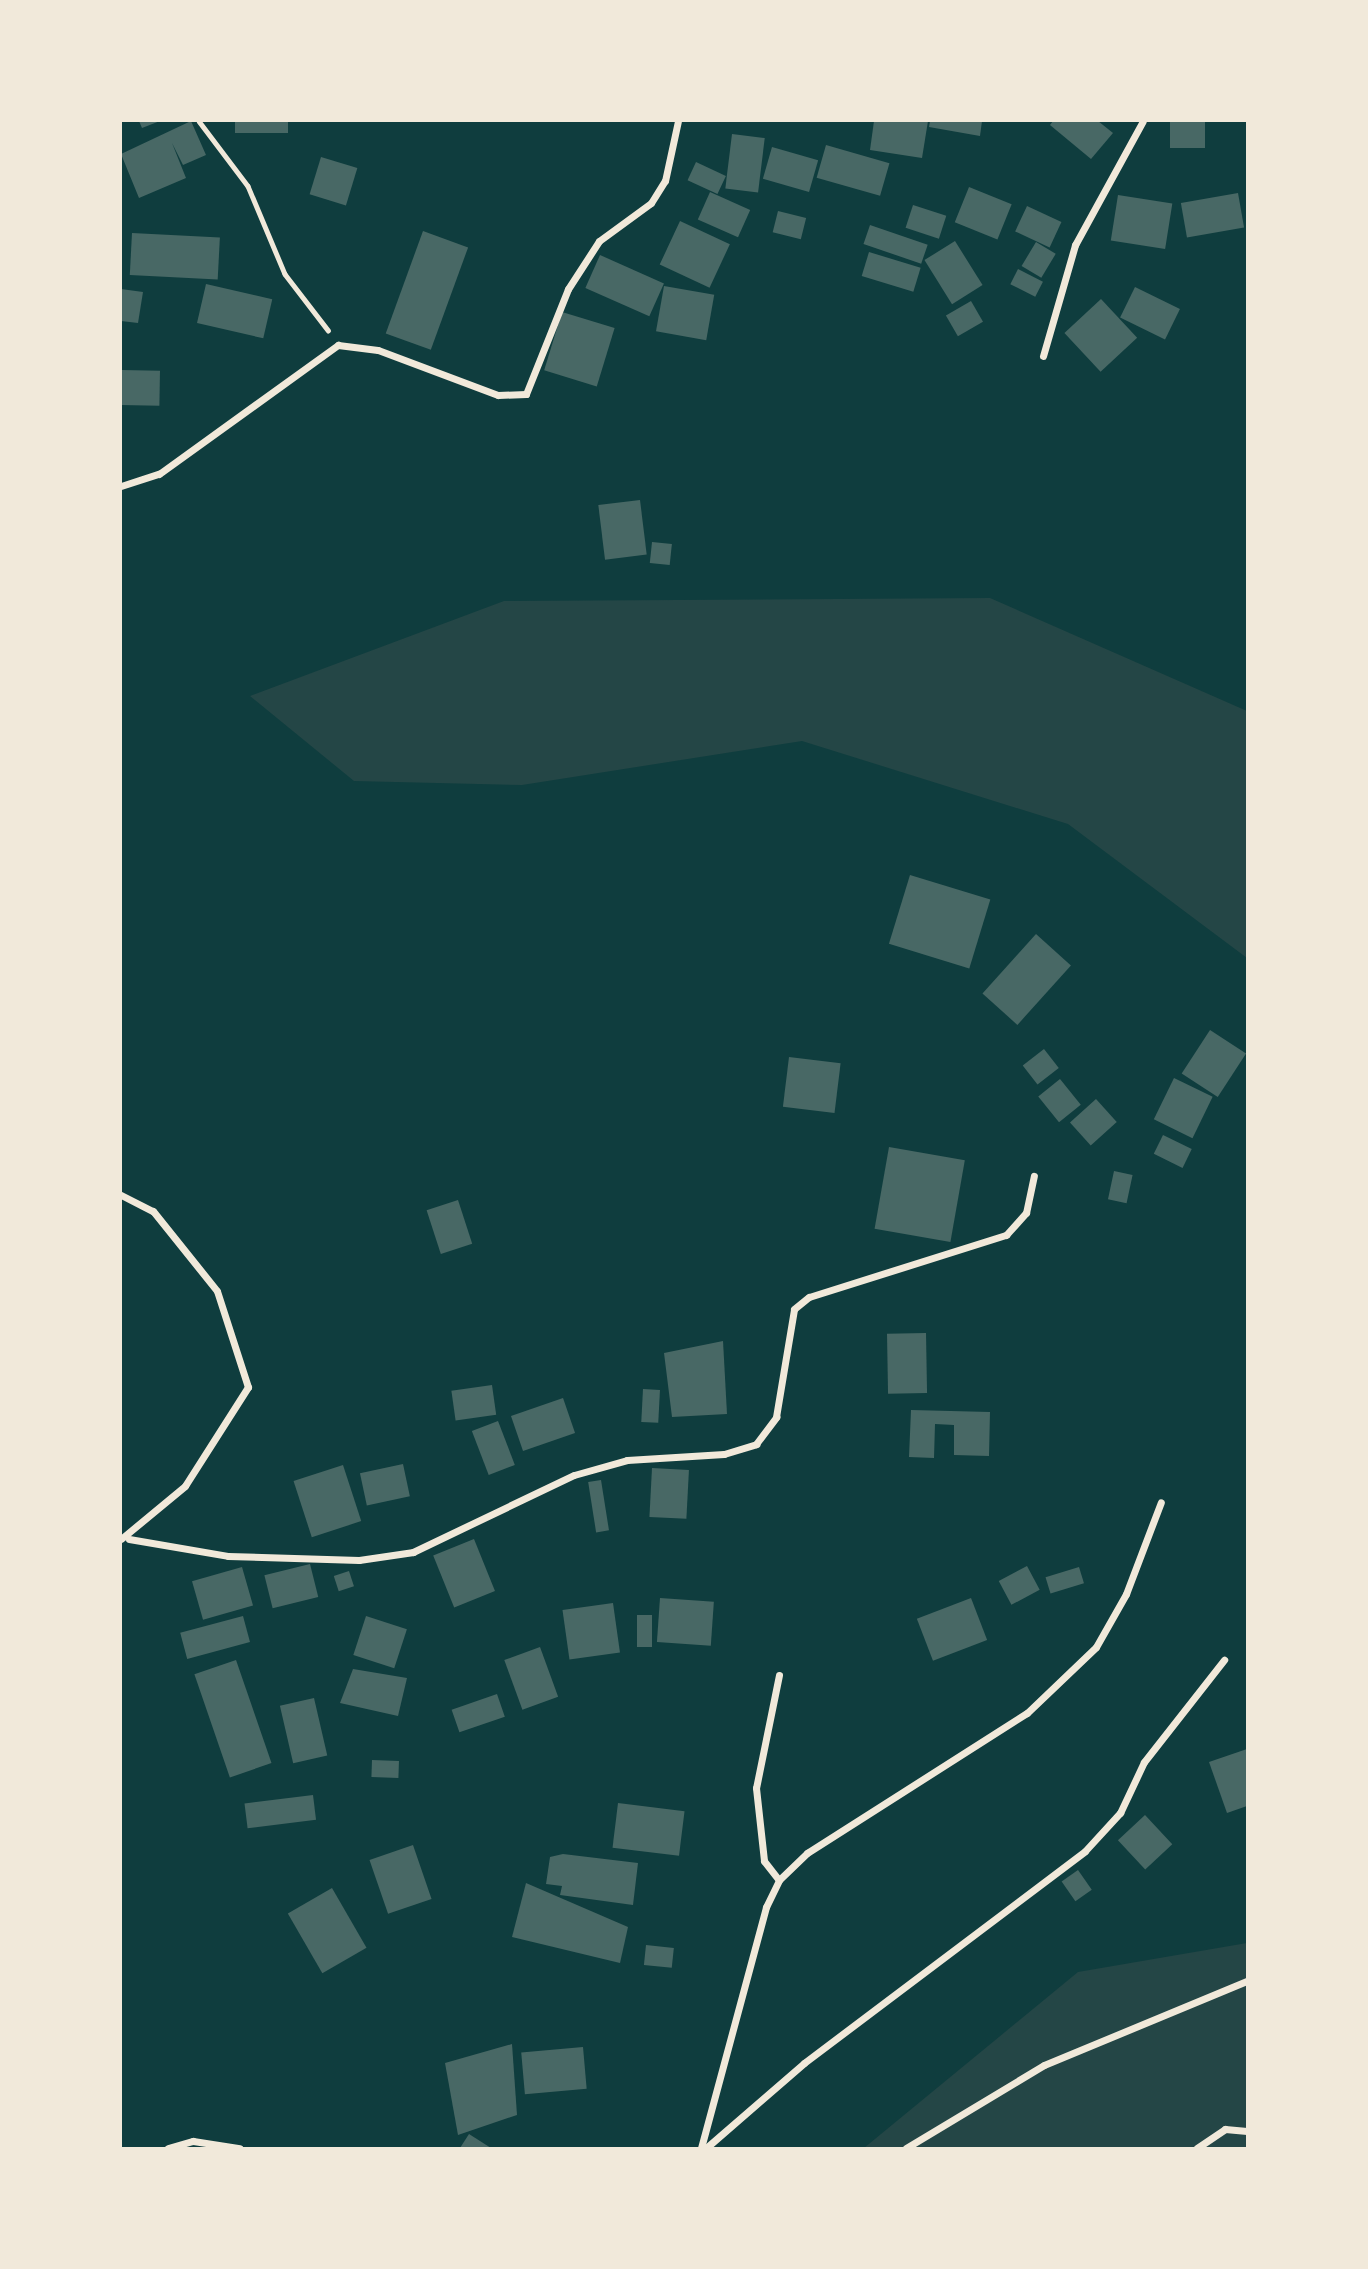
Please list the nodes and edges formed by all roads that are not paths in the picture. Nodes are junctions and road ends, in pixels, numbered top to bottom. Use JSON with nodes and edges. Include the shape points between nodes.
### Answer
{"nodes":[{"id":1,"x":678,"y":121,"type":"edge"},
{"id":2,"x":1143,"y":121,"type":"edge"},
{"id":3,"x":1043,"y":356,"type":"dead end"},
{"id":4,"x":121,"y":486,"type":"edge"},
{"id":5,"x":1034,"y":1176,"type":"dead end"},
{"id":6,"x":121,"y":1195,"type":"edge"},
{"id":7,"x":1161,"y":1502,"type":"dead end"},
{"id":8,"x":125,"y":1539,"type":"edge"},
{"id":9,"x":1224,"y":1660,"type":"dead end"},
{"id":10,"x":779,"y":1675,"type":"dead end"},
{"id":11,"x":779,"y":1880,"type":"junction"},
{"id":12,"x":1247,"y":1981,"type":"edge"},
{"id":13,"x":1247,"y":2131,"type":"edge"},
{"id":14,"x":168,"y":2148,"type":"edge"},
{"id":15,"x":239,"y":2148,"type":"edge"},
{"id":16,"x":701,"y":2148,"type":"edge"},
{"id":17,"x":706,"y":2148,"type":"edge"},
{"id":18,"x":906,"y":2148,"type":"edge"},
{"id":19,"x":1197,"y":2148,"type":"edge"}],
"edges":[{"from":1,"to":4,"type":"street","via":[[665,181],[651,203],[599,241],[568,289],[526,394],[498,395],[378,349],[338,345],[159,474]]},
{"from":2,"to":3,"type":"street","via":[[1075,245]]},
{"from":5,"to":8,"type":"street","via":[[1026,1213],[1006,1235],[809,1297],[794,1309],[776,1417],[756,1444],[724,1454],[627,1460],[574,1475],[413,1552],[359,1560],[228,1556]]},
{"from":6,"to":8,"type":"street","via":[[153,1211],[217,1291],[248,1387],[185,1486]]},
{"from":7,"to":11,"type":"street","via":[[1126,1594],[1096,1647],[1027,1713],[807,1853]]},
{"from":9,"to":17,"type":"street","via":[[1144,1762],[1120,1813],[1085,1851],[804,2063]]},
{"from":10,"to":11,"type":"street","via":[[756,1788],[764,1861]]},
{"from":11,"to":16,"type":"street","via":[[766,1907]]},
{"from":12,"to":18,"type":"street","via":[[1044,2065]]},
{"from":13,"to":19,"type":"street","via":[[1225,2129]]},
{"from":14,"to":15,"type":"street","via":[[193,2141]]}]}
